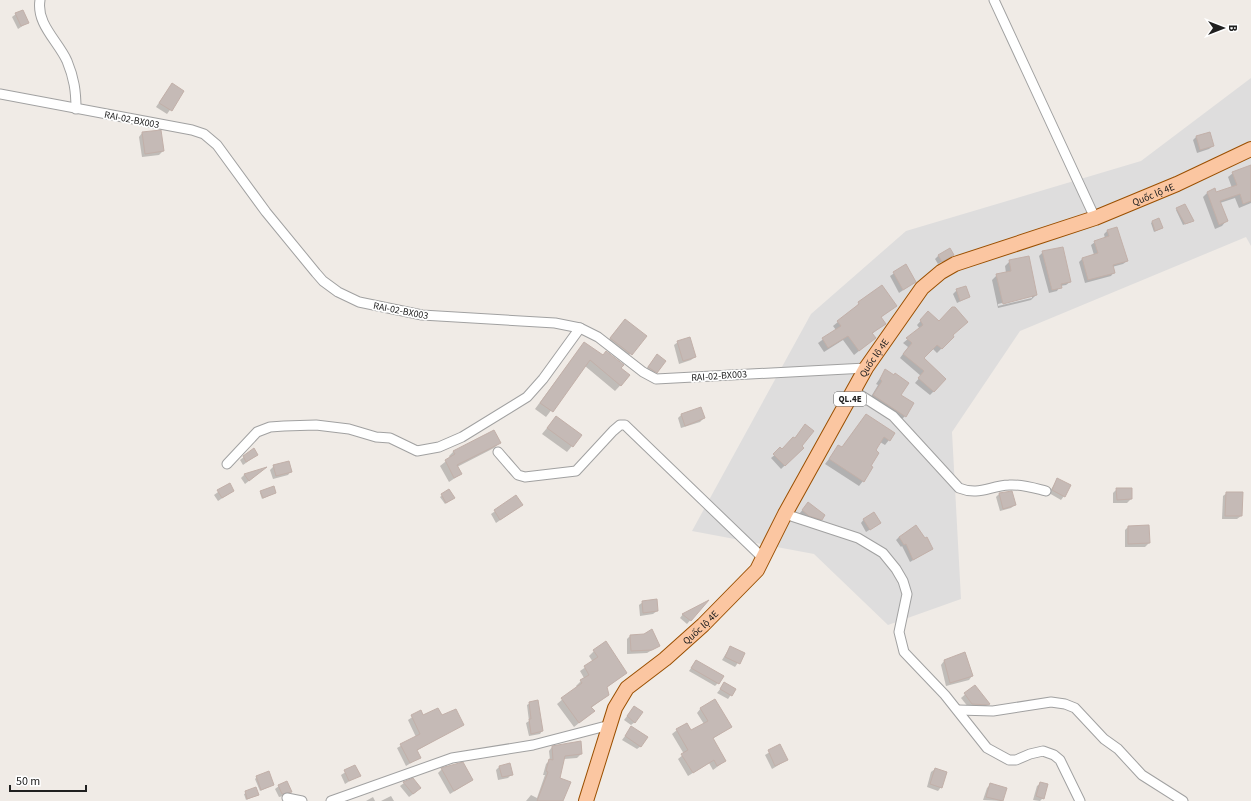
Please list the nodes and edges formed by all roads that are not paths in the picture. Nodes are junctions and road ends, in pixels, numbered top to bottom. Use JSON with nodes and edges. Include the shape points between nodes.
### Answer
{"nodes":[{"id":1,"x":994,"y":0,"type":"edge"},
{"id":2,"x":37,"y":1,"type":"edge"},
{"id":3,"x":0,"y":94,"type":"edge"},
{"id":4,"x":76,"y":109,"type":"junction"},
{"id":5,"x":1251,"y":149,"type":"edge"},
{"id":6,"x":1094,"y":218,"type":"junction"},
{"id":7,"x":580,"y":328,"type":"junction"},
{"id":8,"x":866,"y":368,"type":"junction"},
{"id":9,"x":854,"y":391,"type":"junction"},
{"id":10,"x":498,"y":452,"type":"dead end"},
{"id":11,"x":227,"y":464,"type":"dead end"},
{"id":12,"x":1046,"y":491,"type":"dead end"},
{"id":13,"x":785,"y":514,"type":"junction"},
{"id":14,"x":764,"y":559,"type":"junction"},
{"id":15,"x":958,"y":710,"type":"junction"},
{"id":16,"x":610,"y":725,"type":"junction"},
{"id":17,"x":287,"y":798,"type":"dead end"},
{"id":18,"x":302,"y":801,"type":"edge"},
{"id":19,"x":331,"y":801,"type":"edge"},
{"id":20,"x":586,"y":801,"type":"edge"},
{"id":21,"x":1080,"y":801,"type":"edge"},
{"id":22,"x":1183,"y":801,"type":"edge"}],
"edges":[{"from":1,"to":6,"type":"street"},
{"from":2,"to":4,"type":"street","via":[[41,17],[66,60],[76,84]]},
{"from":3,"to":4,"type":"street","name":"RAI-02-BX003"},
{"from":4,"to":7,"type":"street","name":"RAI-02-BX003","via":[[199,131],[211,139],[319,277],[338,292],[354,300],[422,316],[555,323]]},
{"from":5,"to":6,"type":"main road","name":"Quốc lộ 4E","number":"QL.4E","via":[[1177,184]]},
{"from":6,"to":8,"type":"main road","name":"Quốc lộ 4E","number":"QL.4E","via":[[954,264],[941,272],[913,299]]},
{"from":7,"to":8,"type":"street","name":"RAI-02-BX003","via":[[598,337],[656,379]]},
{"from":7,"to":11,"type":"street","via":[[527,397],[462,437],[439,447],[417,451],[394,440],[349,429],[316,425],[270,427],[257,432]]},
{"from":8,"to":9,"type":"main road","name":"Quốc lộ 4E","number":"QL.4E"},
{"from":9,"to":12,"type":"street","via":[[893,416],[959,488],[970,492],[1008,484]]},
{"from":9,"to":13,"type":"main road","name":"Quốc lộ 4E","number":"QL.4E"},
{"from":10,"to":14,"type":"street","via":[[518,475],[525,477],[576,471],[613,431],[624,425]]},
{"from":13,"to":14,"type":"main road","name":"Quốc lộ 4E","number":"QL.4E"},
{"from":13,"to":15,"type":"street","via":[[858,538],[883,553],[903,581],[907,594],[900,632],[904,652]]},
{"from":14,"to":16,"type":"main road","name":"Quốc lộ 4E","number":"QL.4E","via":[[749,580],[703,625],[627,688],[615,708]]},
{"from":15,"to":21,"type":"street","via":[[987,748],[1002,757],[1016,760],[1043,752],[1054,755],[1060,760]]},
{"from":15,"to":22,"type":"street","via":[[993,711],[1051,702],[1075,708],[1142,775]]},
{"from":16,"to":19,"type":"street","via":[[533,745],[452,758]]},
{"from":16,"to":20,"type":"main road","name":"Quốc lộ 4E","number":"QL.4E"},
{"from":17,"to":18,"type":"street"}]}
